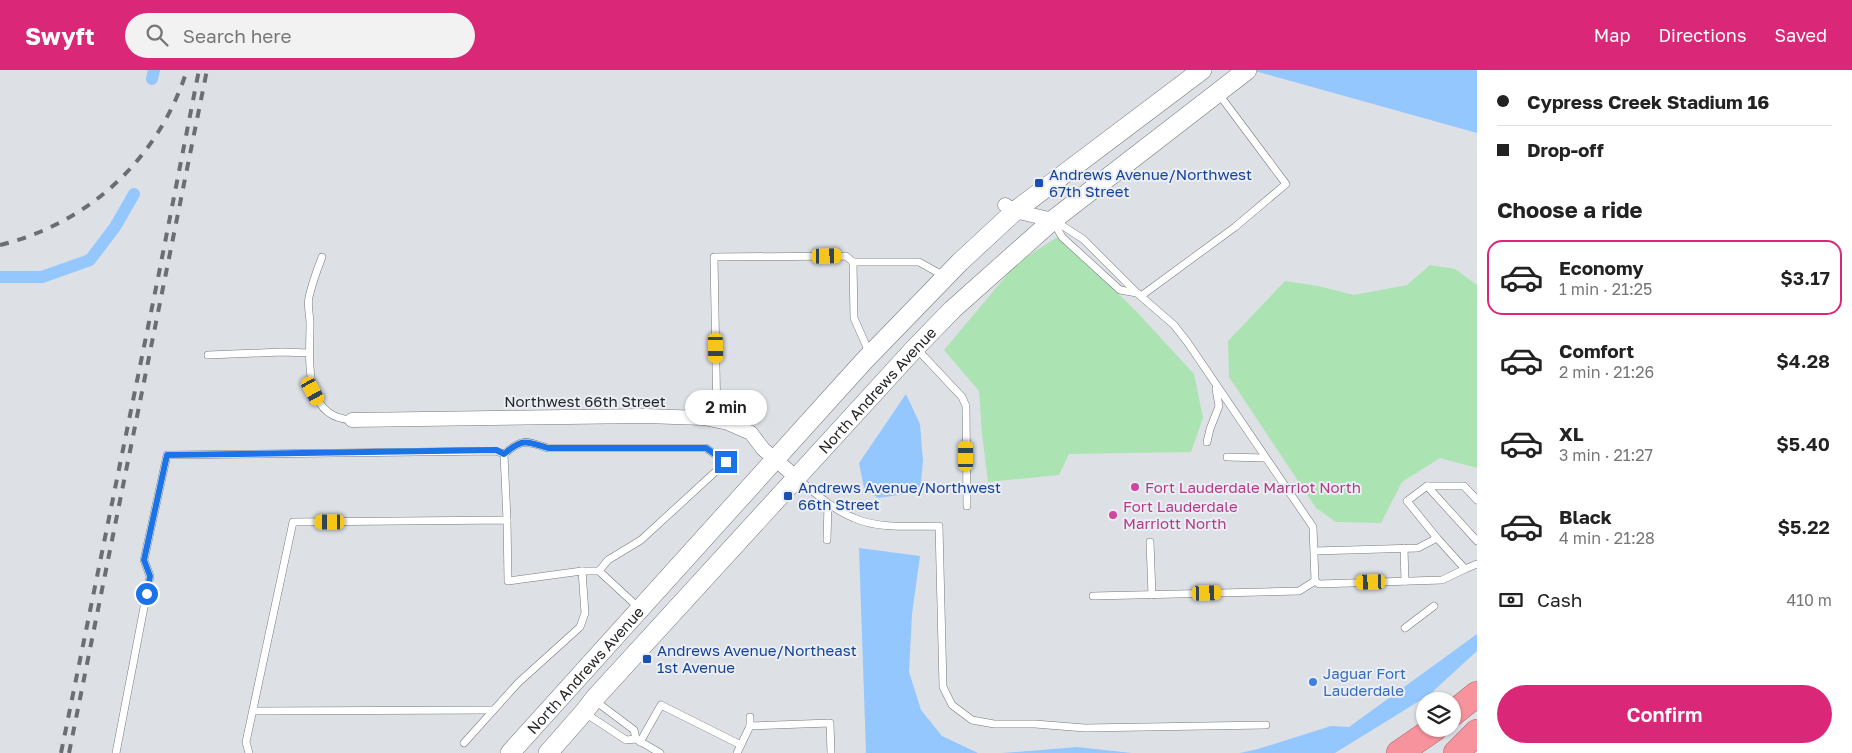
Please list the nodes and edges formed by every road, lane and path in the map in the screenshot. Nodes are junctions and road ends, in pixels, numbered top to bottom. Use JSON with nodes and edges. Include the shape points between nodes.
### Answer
{"nodes":[{"id":1,"x":1202,"y":70,"type":"edge"},
{"id":2,"x":1242,"y":74,"type":"edge"},
{"id":3,"x":1218,"y":93,"type":"junction"},
{"id":4,"x":1010,"y":208,"type":"junction"},
{"id":5,"x":1053,"y":220,"type":"junction"},
{"id":6,"x":322,"y":257,"type":"dead end"},
{"id":7,"x":853,"y":262,"type":"junction"},
{"id":8,"x":945,"y":276,"type":"junction"},
{"id":9,"x":1139,"y":294,"type":"junction"},
{"id":10,"x":915,"y":348,"type":"junction"},
{"id":11,"x":309,"y":353,"type":"junction"},
{"id":12,"x":208,"y":355,"type":"dead end"},
{"id":13,"x":870,"y":355,"type":"junction"},
{"id":14,"x":1215,"y":384,"type":"junction"},
{"id":15,"x":352,"y":420,"type":"joint"},
{"id":16,"x":716,"y":421,"type":"junction"},
{"id":17,"x":1207,"y":442,"type":"dead end"},
{"id":18,"x":504,"y":454,"type":"junction"},
{"id":19,"x":1227,"y":458,"type":"dead end"},
{"id":20,"x":1265,"y":458,"type":"junction"},
{"id":21,"x":775,"y":459,"type":"junction"},
{"id":22,"x":797,"y":478,"type":"junction"},
{"id":23,"x":1427,"y":486,"type":"junction"},
{"id":24,"x":1477,"y":500,"type":"edge"},
{"id":25,"x":828,"y":504,"type":"junction"},
{"id":26,"x":967,"y":506,"type":"dead end"},
{"id":27,"x":507,"y":520,"type":"junction"},
{"id":28,"x":1436,"y":538,"type":"junction"},
{"id":29,"x":827,"y":540,"type":"dead end"},
{"id":30,"x":1477,"y":541,"type":"edge"},
{"id":31,"x":1150,"y":542,"type":"dead end"},
{"id":32,"x":1404,"y":548,"type":"junction"},
{"id":33,"x":1314,"y":551,"type":"junction"},
{"id":34,"x":1477,"y":564,"type":"edge"},
{"id":35,"x":1465,"y":569,"type":"junction"},
{"id":36,"x":582,"y":571,"type":"junction"},
{"id":37,"x":599,"y":571,"type":"junction"},
{"id":38,"x":1315,"y":581,"type":"junction"},
{"id":39,"x":1405,"y":581,"type":"junction"},
{"id":40,"x":1152,"y":595,"type":"junction"},
{"id":41,"x":1093,"y":596,"type":"dead end"},
{"id":42,"x":1434,"y":606,"type":"dead end"},
{"id":43,"x":640,"y":609,"type":"junction"},
{"id":44,"x":1404,"y":628,"type":"dead end"},
{"id":45,"x":1477,"y":694,"type":"edge"},
{"id":46,"x":589,"y":706,"type":"junction"},
{"id":47,"x":1461,"y":707,"type":"edge"},
{"id":48,"x":493,"y":710,"type":"junction"},
{"id":49,"x":253,"y":712,"type":"junction"},
{"id":50,"x":750,"y":717,"type":"dead end"},
{"id":51,"x":1266,"y":725,"type":"dead end"},
{"id":52,"x":750,"y":726,"type":"junction"},
{"id":53,"x":1477,"y":732,"type":"edge"},
{"id":54,"x":1422,"y":737,"type":"edge"},
{"id":55,"x":638,"y":741,"type":"junction"},
{"id":56,"x":464,"y":743,"type":"dead end"},
{"id":57,"x":741,"y":745,"type":"junction"},
{"id":58,"x":116,"y":753,"type":"edge"},
{"id":59,"x":249,"y":753,"type":"edge"},
{"id":60,"x":510,"y":753,"type":"edge"},
{"id":61,"x":548,"y":753,"type":"edge"},
{"id":62,"x":660,"y":753,"type":"edge"},
{"id":63,"x":737,"y":753,"type":"edge"},
{"id":64,"x":831,"y":753,"type":"edge"},
{"id":65,"x":1399,"y":753,"type":"edge"},
{"id":66,"x":1456,"y":753,"type":"edge"}],
"edges":[{"from":1,"to":4,"type":"main road","name":"North Andrews Avenue"},
{"from":2,"to":3,"type":"main road","name":"North Andrews Avenue"},
{"from":3,"to":5,"type":"main road","name":"North Andrews Avenue"},
{"from":3,"to":9,"type":"lane","via":[[1286,184],[1235,227]]},
{"from":4,"to":5,"type":"street"},
{"from":4,"to":8,"type":"main road","name":"North Andrews Avenue"},
{"from":5,"to":9,"type":"lane","via":[[1083,240]]},
{"from":5,"to":9,"type":"lane","via":[[1062,237],[1120,290]]},
{"from":5,"to":10,"type":"main road","name":"North Andrews Avenue","via":[[953,309]]},
{"from":6,"to":11,"type":"lane","via":[[308,299]]},
{"from":7,"to":8,"type":"lane","via":[[918,262]]},
{"from":7,"to":13,"type":"lane","via":[[854,318]]},
{"from":7,"to":16,"type":"lane","via":[[846,256],[714,258]]},
{"from":8,"to":13,"type":"main road","name":"North Andrews Avenue"},
{"from":9,"to":14,"type":"lane","via":[[1174,325]]},
{"from":10,"to":22,"type":"main road","name":"North Andrews Avenue"},
{"from":10,"to":26,"type":"lane","via":[[962,397],[966,406]]},
{"from":11,"to":12,"type":"lane"},
{"from":11,"to":15,"type":"lane","via":[[313,391],[323,408],[342,420]]},
{"from":13,"to":21,"type":"main road","name":"North Andrews Avenue"},
{"from":14,"to":17,"type":"lane","via":[[1219,406]]},
{"from":14,"to":20,"type":"lane"},
{"from":15,"to":16,"type":"street","name":"Northwest 66th Street","via":[[645,416]]},
{"from":16,"to":21,"type":"street","name":"Northwest 66th Street","via":[[751,433]]},
{"from":18,"to":27,"type":"lane"},
{"from":18,"to":37,"type":"lane","via":[[518,443],[529,442],[548,448],[706,448],[726,462],[641,540],[608,560]]},
{"from":18,"to":58,"type":"lane","via":[[496,450],[167,455],[144,560],[150,576]]},
{"from":19,"to":20,"type":"lane"},
{"from":20,"to":33,"type":"lane","via":[[1313,527]]},
{"from":21,"to":22,"type":"street","name":"Northwest 66th Street"},
{"from":21,"to":43,"type":"main road","name":"North Andrews Avenue"},
{"from":22,"to":25,"type":"lane"},
{"from":22,"to":46,"type":"main road","name":"North Andrews Avenue"},
{"from":23,"to":24,"type":"lane","via":[[1464,486]]},
{"from":23,"to":28,"type":"lane","via":[[1407,501]]},
{"from":23,"to":30,"type":"lane"},
{"from":25,"to":29,"type":"lane"},
{"from":25,"to":51,"type":"lane","via":[[856,519],[878,524],[939,526],[943,687],[952,705],[972,720],[1086,728]]},
{"from":27,"to":36,"type":"lane","via":[[508,582]]},
{"from":27,"to":49,"type":"lane","via":[[293,522]]},
{"from":28,"to":32,"type":"lane","via":[[1418,548]]},
{"from":28,"to":35,"type":"lane"},
{"from":31,"to":40,"type":"lane"},
{"from":32,"to":33,"type":"lane"},
{"from":32,"to":39,"type":"lane"},
{"from":33,"to":38,"type":"lane"},
{"from":34,"to":35,"type":"lane"},
{"from":35,"to":39,"type":"lane","via":[[1442,580]]},
{"from":36,"to":37,"type":"lane"},
{"from":36,"to":48,"type":"lane","via":[[585,613],[580,627]]},
{"from":37,"to":43,"type":"lane"},
{"from":38,"to":39,"type":"lane","via":[[1320,584]]},
{"from":38,"to":40,"type":"lane","via":[[1299,591]]},
{"from":40,"to":41,"type":"lane"},
{"from":42,"to":44,"type":"lane"},
{"from":43,"to":60,"type":"main road","name":"North Andrews Avenue"},
{"from":45,"to":47,"type":"highway"},
{"from":46,"to":55,"type":"lane","via":[[626,740]]},
{"from":46,"to":55,"type":"lane","via":[[634,730]]},
{"from":46,"to":61,"type":"main road","name":"North Andrews Avenue"},
{"from":48,"to":49,"type":"lane"},
{"from":48,"to":56,"type":"lane"},
{"from":49,"to":59,"type":"lane","via":[[246,742]]},
{"from":50,"to":52,"type":"lane"},
{"from":52,"to":57,"type":"lane"},
{"from":52,"to":64,"type":"lane","via":[[830,723]]},
{"from":53,"to":66,"type":"highway"},
{"from":54,"to":65,"type":"highway"},
{"from":55,"to":57,"type":"lane","via":[[661,705]]},
{"from":55,"to":62,"type":"lane"},
{"from":57,"to":63,"type":"lane"}]}
